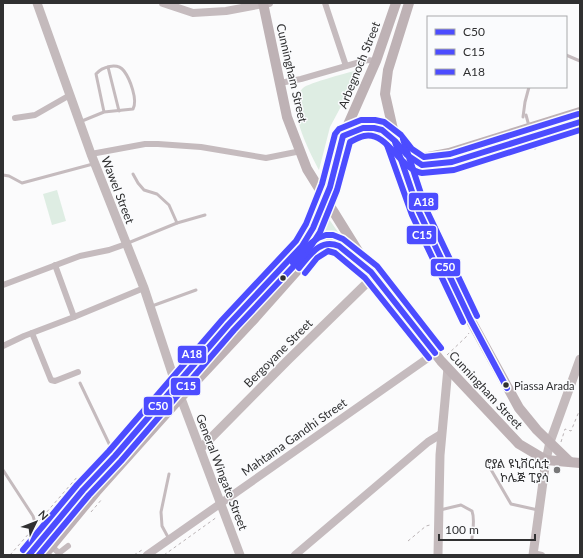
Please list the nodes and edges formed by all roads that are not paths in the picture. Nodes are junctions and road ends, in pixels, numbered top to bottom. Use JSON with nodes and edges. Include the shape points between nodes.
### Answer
{"nodes":[{"id":1,"x":37,"y":3,"type":"edge"},
{"id":2,"x":163,"y":3,"type":"edge"},
{"id":3,"x":265,"y":3,"type":"edge"},
{"id":4,"x":325,"y":3,"type":"edge"},
{"id":5,"x":397,"y":3,"type":"edge"},
{"id":6,"x":408,"y":5,"type":"edge"},
{"id":7,"x":567,"y":55,"type":"edge"},
{"id":8,"x":376,"y":61,"type":"junction"},
{"id":9,"x":580,"y":61,"type":"edge"},
{"id":10,"x":346,"y":66,"type":"junction"},
{"id":11,"x":108,"y":67,"type":"junction"},
{"id":12,"x":280,"y":83,"type":"junction"},
{"id":13,"x":529,"y":88,"type":"edge"},
{"id":14,"x":70,"y":95,"type":"junction"},
{"id":15,"x":119,"y":111,"type":"junction"},
{"id":16,"x":104,"y":112,"type":"junction"},
{"id":17,"x":580,"y":112,"type":"edge"},
{"id":18,"x":15,"y":118,"type":"dead end"},
{"id":19,"x":80,"y":122,"type":"junction"},
{"id":20,"x":580,"y":122,"type":"edge"},
{"id":21,"x":343,"y":136,"type":"junction"},
{"id":22,"x":395,"y":141,"type":"junction"},
{"id":23,"x":536,"y":150,"type":"dead end"},
{"id":24,"x":300,"y":152,"type":"junction"},
{"id":25,"x":91,"y":154,"type":"junction"},
{"id":26,"x":407,"y":155,"type":"junction"},
{"id":27,"x":95,"y":163,"type":"junction"},
{"id":28,"x":134,"y":174,"type":"dead end"},
{"id":29,"x":3,"y":175,"type":"edge"},
{"id":30,"x":413,"y":197,"type":"junction"},
{"id":31,"x":325,"y":198,"type":"junction"},
{"id":32,"x":205,"y":215,"type":"dead end"},
{"id":33,"x":416,"y":220,"type":"dead end"},
{"id":34,"x":177,"y":223,"type":"junction"},
{"id":35,"x":126,"y":244,"type":"junction"},
{"id":36,"x":55,"y":265,"type":"junction"},
{"id":37,"x":372,"y":274,"type":"junction"},
{"id":38,"x":3,"y":285,"type":"edge"},
{"id":39,"x":144,"y":288,"type":"junction"},
{"id":40,"x":196,"y":290,"type":"dead end"},
{"id":41,"x":150,"y":307,"type":"junction"},
{"id":42,"x":74,"y":317,"type":"junction"},
{"id":43,"x":32,"y":333,"type":"junction"},
{"id":44,"x":3,"y":346,"type":"edge"},
{"id":45,"x":580,"y":359,"type":"edge"},
{"id":46,"x":441,"y":361,"type":"junction"},
{"id":47,"x":78,"y":372,"type":"dead end"},
{"id":48,"x":80,"y":383,"type":"dead end"},
{"id":49,"x":176,"y":385,"type":"junction"},
{"id":50,"x":181,"y":397,"type":"junction"},
{"id":51,"x":441,"y":434,"type":"junction"},
{"id":52,"x":555,"y":445,"type":"junction"},
{"id":53,"x":201,"y":448,"type":"junction"},
{"id":54,"x":115,"y":456,"type":"junction"},
{"id":55,"x":486,"y":460,"type":"dead end"},
{"id":56,"x":546,"y":460,"type":"junction"},
{"id":57,"x":575,"y":462,"type":"edge"},
{"id":58,"x":3,"y":470,"type":"edge"},
{"id":59,"x":169,"y":474,"type":"dead end"},
{"id":60,"x":221,"y":503,"type":"junction"},
{"id":61,"x":438,"y":510,"type":"junction"},
{"id":62,"x":538,"y":510,"type":"junction"},
{"id":63,"x":472,"y":538,"type":"dead end"},
{"id":64,"x":43,"y":539,"type":"junction"},
{"id":65,"x":170,"y":540,"type":"junction"},
{"id":66,"x":52,"y":546,"type":"junction"},
{"id":67,"x":68,"y":546,"type":"dead end"},
{"id":68,"x":533,"y":554,"type":"edge"},
{"id":69,"x":29,"y":555,"type":"edge"},
{"id":70,"x":44,"y":555,"type":"edge"},
{"id":71,"x":148,"y":555,"type":"edge"},
{"id":72,"x":240,"y":555,"type":"edge"},
{"id":73,"x":295,"y":555,"type":"edge"},
{"id":74,"x":438,"y":555,"type":"edge"},
{"id":75,"x":542,"y":555,"type":"edge"}],
"edges":[{"from":1,"to":14,"type":"main road","name":"Wawel Street"},
{"from":2,"to":3,"type":"street","via":[[193,13],[226,11]]},
{"from":3,"to":12,"type":"main road","name":"Cunningham Street"},
{"from":4,"to":10,"type":"street"},
{"from":5,"to":6,"type":"street"},
{"from":5,"to":8,"type":"main road","name":"Arbegnoch Street"},
{"from":6,"to":22,"type":"main road","name":"Arbegnoch Street","via":[[388,70],[385,94]]},
{"from":7,"to":9,"type":"lane"},
{"from":8,"to":10,"type":"street","via":[[367,60]]},
{"from":8,"to":21,"type":"main road","name":"Arbegnoch Street"},
{"from":10,"to":12,"type":"street"},
{"from":11,"to":15,"type":"lane"},
{"from":11,"to":15,"type":"lane","via":[[118,66],[124,70],[136,102],[133,109]]},
{"from":11,"to":16,"type":"lane","via":[[102,68],[96,74]]},
{"from":12,"to":24,"type":"main road","name":"Cunningham Street","via":[[287,117]]},
{"from":13,"to":23,"type":"lane","bridge":true,"via":[[525,116]]},
{"from":14,"to":18,"type":"street","via":[[35,115]]},
{"from":14,"to":19,"type":"main road","name":"Wawel Street"},
{"from":15,"to":16,"type":"lane"},
{"from":16,"to":19,"type":"lane"},
{"from":17,"to":26,"type":"main road","via":[[449,153],[423,158]]},
{"from":19,"to":25,"type":"main road","name":"Wawel Street"},
{"from":20,"to":26,"type":"main road","via":[[452,162],[422,165]]},
{"from":21,"to":22,"type":"main road","via":[[363,128],[374,128],[382,130]]},
{"from":21,"to":31,"type":"main road","name":"Arbegnoch Street"},
{"from":22,"to":26,"type":"main road"},
{"from":22,"to":30,"type":"main road","name":"Arbegnoch Street"},
{"from":24,"to":25,"type":"street","via":[[266,158],[201,147],[144,144]]},
{"from":24,"to":31,"type":"main road","name":"Cunningham Street"},
{"from":25,"to":27,"type":"main road","name":"Wawel Street"},
{"from":27,"to":29,"type":"lane","via":[[22,183]]},
{"from":27,"to":35,"type":"main road","name":"Wawel Street"},
{"from":28,"to":34,"type":"lane","via":[[144,190],[157,194],[169,205]]},
{"from":30,"to":33,"type":"lane"},
{"from":30,"to":52,"type":"main road","name":"Arbegnoch Street","via":[[474,324],[519,408],[537,430]]},
{"from":31,"to":37,"type":"main road","name":"Cunningham Street"},
{"from":31,"to":49,"type":"main road","name":"Arbegnoch Street","via":[[313,228],[302,246],[244,307]]},
{"from":32,"to":34,"type":"lane"},
{"from":34,"to":35,"type":"lane"},
{"from":35,"to":36,"type":"street"},
{"from":35,"to":39,"type":"main road","name":"Wawel Street"},
{"from":36,"to":38,"type":"street"},
{"from":36,"to":42,"type":"street"},
{"from":37,"to":46,"type":"main road","name":"Cunningham Street"},
{"from":37,"to":50,"type":"main road","name":"Cunningham Street","via":[[334,242],[318,247]]},
{"from":37,"to":53,"type":"main road","name":"Bergoyane Street"},
{"from":39,"to":41,"type":"main road","name":"Wawel Street"},
{"from":39,"to":42,"type":"street"},
{"from":40,"to":41,"type":"lane"},
{"from":41,"to":49,"type":"main road","name":"Wawel Street"},
{"from":42,"to":43,"type":"street"},
{"from":43,"to":44,"type":"street"},
{"from":43,"to":47,"type":"street","via":[[51,380],[55,381]]},
{"from":45,"to":52,"type":"main road"},
{"from":46,"to":51,"type":"main road"},
{"from":46,"to":56,"type":"main road","name":"Cunningham Street","via":[[519,444]]},
{"from":46,"to":60,"type":"street","name":"Mahtama Gandhi Street"},
{"from":48,"to":54,"type":"lane"},
{"from":49,"to":50,"type":"main road","name":"General Wingate Street"},
{"from":49,"to":54,"type":"main road","name":"Arbegnoch Street"},
{"from":50,"to":53,"type":"main road","name":"General Wingate Street"},
{"from":50,"to":66,"type":"main road","via":[[96,492]]},
{"from":51,"to":61,"type":"main road"},
{"from":51,"to":73,"type":"street","via":[[428,442]]},
{"from":52,"to":56,"type":"main road"},
{"from":52,"to":57,"type":"main road","name":"Arbegnoch Street"},
{"from":53,"to":60,"type":"main road","name":"General Wingate Street"},
{"from":54,"to":64,"type":"main road","name":"Arbegnoch Street"},
{"from":55,"to":62,"type":"lane","via":[[511,504]]},
{"from":56,"to":57,"type":"main road","name":"Cunningham Street"},
{"from":56,"to":62,"type":"main road"},
{"from":58,"to":64,"type":"lane","via":[[34,516]]},
{"from":59,"to":65,"type":"lane","via":[[161,512],[162,526]]},
{"from":60,"to":65,"type":"street","name":"Mahtama Gandhi Street"},
{"from":60,"to":72,"type":"main road","name":"General Wingate Street"},
{"from":61,"to":63,"type":"lane","via":[[462,505],[472,511]]},
{"from":61,"to":74,"type":"main road"},
{"from":62,"to":68,"type":"main road"},
{"from":64,"to":69,"type":"main road","name":"Arbegnoch Street"},
{"from":65,"to":71,"type":"street","name":"Mahtama Gandhi Street"},
{"from":66,"to":67,"type":"street","via":[[58,553]]},
{"from":66,"to":70,"type":"main road"},
{"from":68,"to":75,"type":"street"}]}
